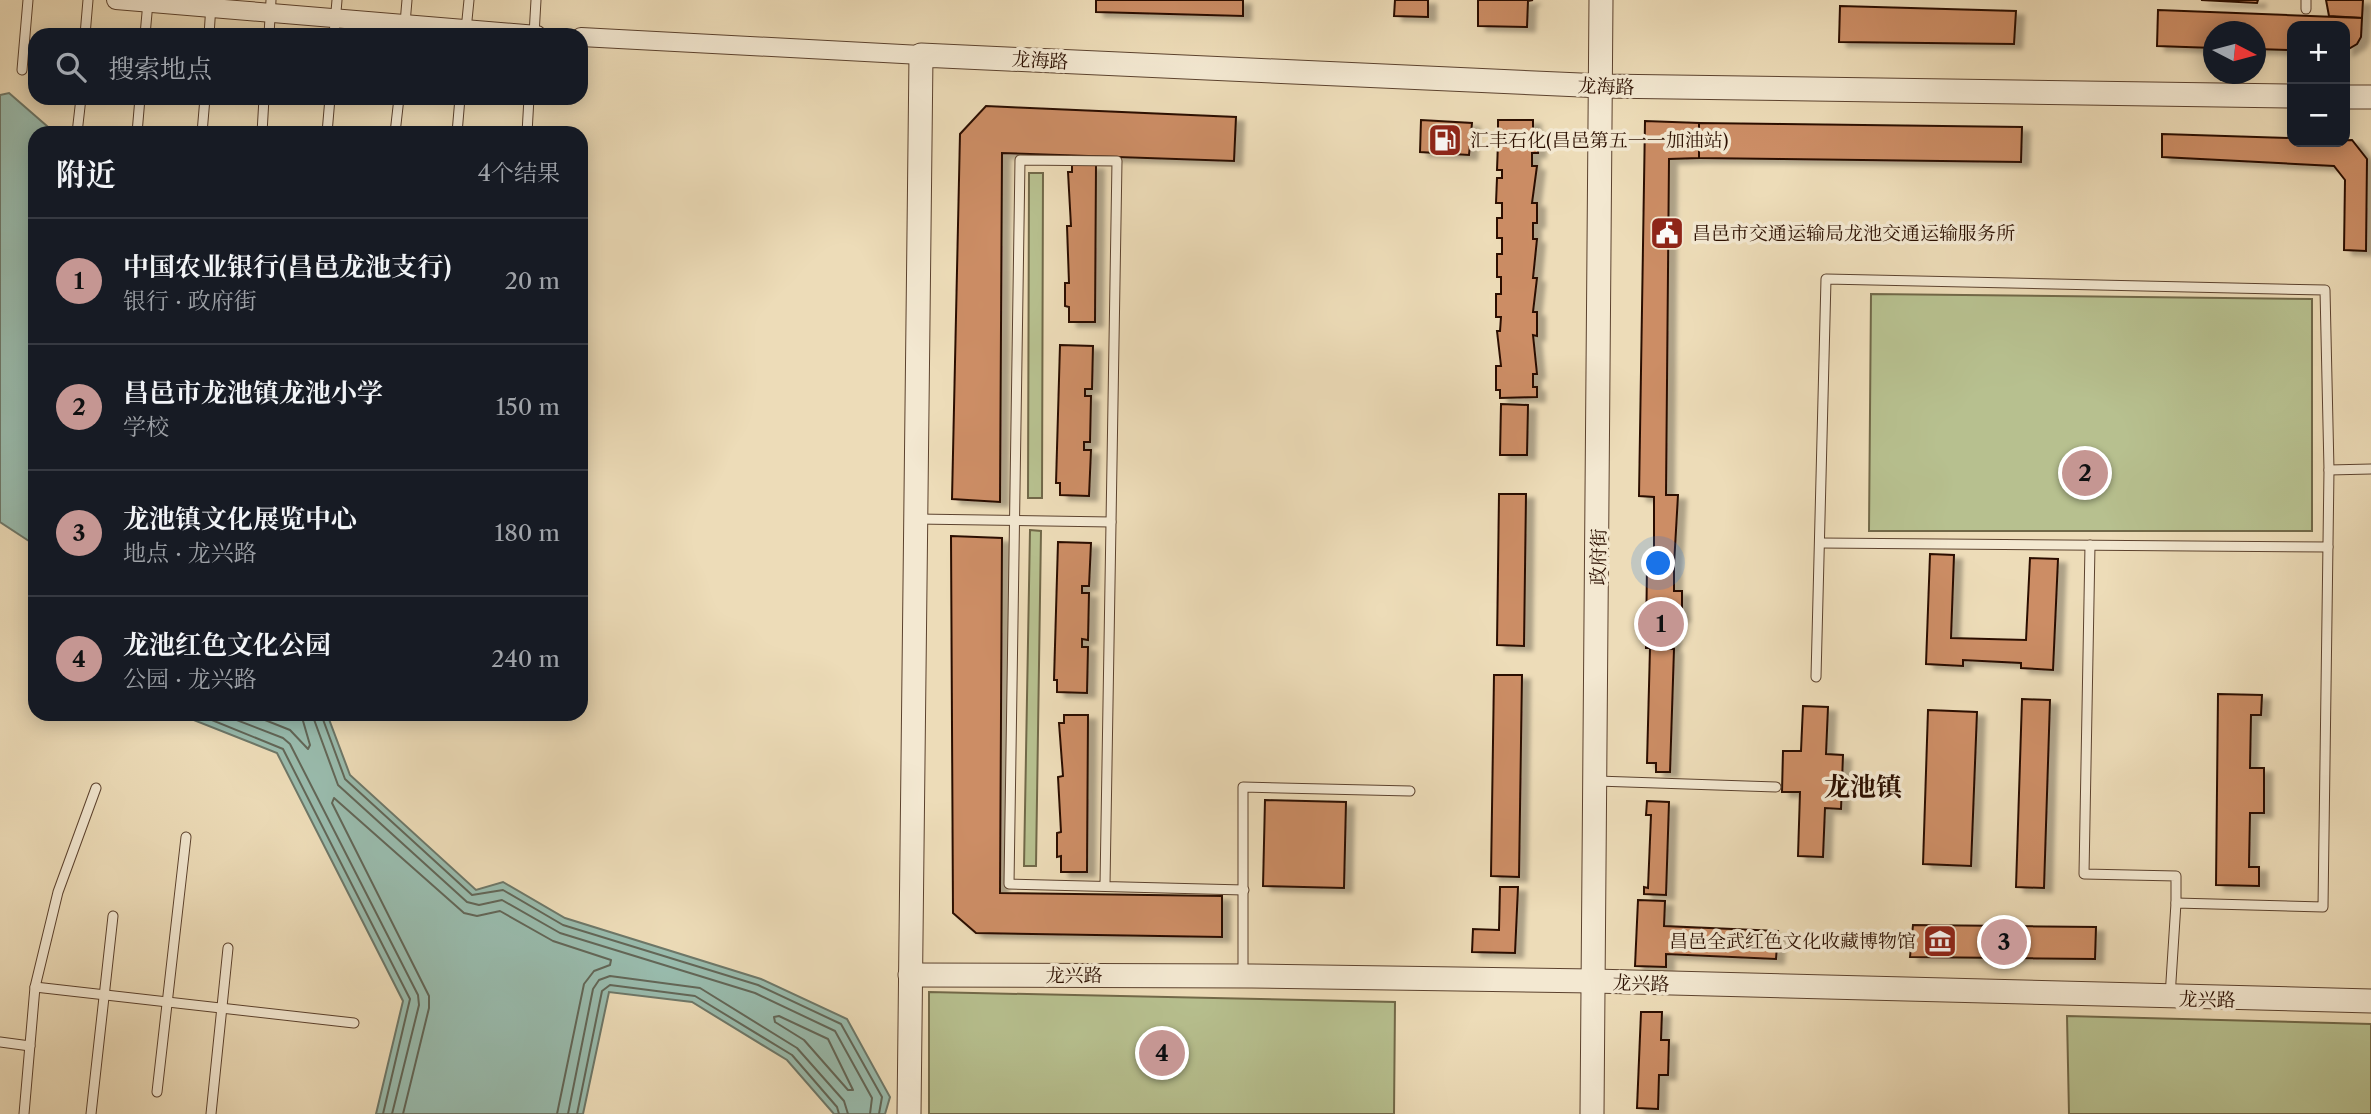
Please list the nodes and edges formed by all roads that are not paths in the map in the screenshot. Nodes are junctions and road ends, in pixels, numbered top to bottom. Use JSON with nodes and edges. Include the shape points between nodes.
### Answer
{"nodes":[{"id":1,"x":28,"y":0,"type":"edge"},
{"id":2,"x":88,"y":0,"type":"edge"},
{"id":3,"x":116,"y":0,"type":"edge"},
{"id":4,"x":337,"y":0,"type":"edge"},
{"id":5,"x":407,"y":0,"type":"edge"},
{"id":6,"x":469,"y":0,"type":"edge"},
{"id":7,"x":536,"y":0,"type":"edge"},
{"id":8,"x":1601,"y":0,"type":"edge"},
{"id":9,"x":148,"y":1,"type":"edge"},
{"id":10,"x":211,"y":4,"type":"edge"},
{"id":11,"x":271,"y":7,"type":"edge"},
{"id":12,"x":335,"y":27,"type":"edge"},
{"id":13,"x":86,"y":28,"type":"edge"},
{"id":14,"x":146,"y":28,"type":"edge"},
{"id":15,"x":209,"y":28,"type":"edge"},
{"id":16,"x":270,"y":28,"type":"edge"},
{"id":17,"x":358,"y":28,"type":"edge"},
{"id":18,"x":405,"y":28,"type":"edge"},
{"id":19,"x":466,"y":28,"type":"edge"},
{"id":20,"x":535,"y":28,"type":"edge"},
{"id":21,"x":588,"y":37,"type":"edge"},
{"id":22,"x":921,"y":55,"type":"junction"},
{"id":23,"x":22,"y":70,"type":"dead end"},
{"id":24,"x":1603,"y":86,"type":"junction"},
{"id":25,"x":2287,"y":96,"type":"edge"},
{"id":26,"x":2350,"y":97,"type":"edge"},
{"id":27,"x":2371,"y":97,"type":"edge"},
{"id":28,"x":80,"y":105,"type":"edge"},
{"id":29,"x":139,"y":105,"type":"edge"},
{"id":30,"x":204,"y":105,"type":"edge"},
{"id":31,"x":264,"y":105,"type":"edge"},
{"id":32,"x":329,"y":105,"type":"edge"},
{"id":33,"x":398,"y":105,"type":"edge"},
{"id":34,"x":459,"y":105,"type":"edge"},
{"id":35,"x":529,"y":105,"type":"edge"},
{"id":36,"x":77,"y":126,"type":"edge"},
{"id":37,"x":138,"y":126,"type":"edge"},
{"id":38,"x":203,"y":126,"type":"edge"},
{"id":39,"x":262,"y":126,"type":"edge"},
{"id":40,"x":328,"y":126,"type":"edge"},
{"id":41,"x":396,"y":126,"type":"edge"},
{"id":42,"x":458,"y":126,"type":"edge"},
{"id":43,"x":527,"y":126,"type":"edge"},
{"id":44,"x":2371,"y":468,"type":"edge"},
{"id":45,"x":2329,"y":470,"type":"junction"},
{"id":46,"x":915,"y":519,"type":"junction"},
{"id":47,"x":1015,"y":521,"type":"junction"},
{"id":48,"x":1111,"y":522,"type":"junction"},
{"id":49,"x":1820,"y":543,"type":"junction"},
{"id":50,"x":2090,"y":545,"type":"junction"},
{"id":51,"x":2328,"y":547,"type":"junction"},
{"id":52,"x":1816,"y":677,"type":"dead end"},
{"id":53,"x":1595,"y":781,"type":"junction"},
{"id":54,"x":1776,"y":787,"type":"dead end"},
{"id":55,"x":96,"y":788,"type":"dead end"},
{"id":56,"x":1410,"y":791,"type":"dead end"},
{"id":57,"x":186,"y":837,"type":"dead end"},
{"id":58,"x":1105,"y":885,"type":"junction"},
{"id":59,"x":1244,"y":890,"type":"junction"},
{"id":60,"x":2176,"y":903,"type":"junction"},
{"id":61,"x":113,"y":916,"type":"dead end"},
{"id":62,"x":228,"y":948,"type":"dead end"},
{"id":63,"x":910,"y":975,"type":"junction"},
{"id":64,"x":1242,"y":976,"type":"junction"},
{"id":65,"x":1593,"y":981,"type":"junction"},
{"id":66,"x":35,"y":987,"type":"junction"},
{"id":67,"x":104,"y":995,"type":"junction"},
{"id":68,"x":2170,"y":998,"type":"junction"},
{"id":69,"x":167,"y":1002,"type":"junction"},
{"id":70,"x":2371,"y":1002,"type":"edge"},
{"id":71,"x":222,"y":1008,"type":"junction"},
{"id":72,"x":354,"y":1023,"type":"dead end"},
{"id":73,"x":0,"y":1042,"type":"edge"},
{"id":74,"x":30,"y":1046,"type":"junction"},
{"id":75,"x":157,"y":1092,"type":"dead end"},
{"id":76,"x":24,"y":1114,"type":"edge"},
{"id":77,"x":91,"y":1114,"type":"edge"},
{"id":78,"x":211,"y":1114,"type":"edge"},
{"id":79,"x":909,"y":1114,"type":"edge"},
{"id":80,"x":1592,"y":1114,"type":"edge"}],
"edges":[{"from":1,"to":23,"type":"lane"},
{"from":2,"to":13,"type":"lane"},
{"from":3,"to":9,"type":"street"},
{"from":4,"to":12,"type":"lane"},
{"from":5,"to":18,"type":"lane"},
{"from":6,"to":19,"type":"lane"},
{"from":7,"to":20,"type":"lane"},
{"from":8,"to":24,"type":"street","name":"政府街"},
{"from":9,"to":10,"type":"street"},
{"from":9,"to":14,"type":"lane"},
{"from":10,"to":11,"type":"street"},
{"from":10,"to":15,"type":"lane"},
{"from":11,"to":12,"type":"street"},
{"from":11,"to":16,"type":"lane"},
{"from":12,"to":17,"type":"street"},
{"from":21,"to":22,"type":"street"},
{"from":22,"to":24,"type":"street","name":"龙海路"},
{"from":22,"to":46,"type":"street"},
{"from":24,"to":25,"type":"street","name":"龙海路"},
{"from":24,"to":53,"type":"street","name":"政府街"},
{"from":26,"to":27,"type":"street"},
{"from":28,"to":36,"type":"lane"},
{"from":29,"to":37,"type":"lane"},
{"from":30,"to":38,"type":"lane"},
{"from":31,"to":39,"type":"lane"},
{"from":32,"to":40,"type":"lane"},
{"from":33,"to":41,"type":"lane"},
{"from":34,"to":42,"type":"lane"},
{"from":35,"to":43,"type":"lane"},
{"from":44,"to":45,"type":"lane"},
{"from":45,"to":49,"type":"lane","via":[[2325,290],[1826,279]]},
{"from":45,"to":51,"type":"lane"},
{"from":46,"to":47,"type":"lane"},
{"from":46,"to":63,"type":"street"},
{"from":47,"to":48,"type":"lane"},
{"from":47,"to":48,"type":"lane","via":[[1020,160],[1034,160],[1117,162]]},
{"from":47,"to":58,"type":"lane","via":[[1009,884]]},
{"from":48,"to":58,"type":"lane"},
{"from":49,"to":50,"type":"lane"},
{"from":49,"to":52,"type":"lane"},
{"from":50,"to":51,"type":"lane"},
{"from":50,"to":60,"type":"lane","via":[[2084,874],[2176,876]]},
{"from":51,"to":60,"type":"lane","via":[[2323,907]]},
{"from":53,"to":54,"type":"lane"},
{"from":53,"to":65,"type":"street","name":"政府街"},
{"from":55,"to":66,"type":"lane","via":[[58,892]]},
{"from":56,"to":59,"type":"lane","via":[[1243,787]]},
{"from":57,"to":69,"type":"lane"},
{"from":58,"to":59,"type":"lane"},
{"from":59,"to":64,"type":"lane"},
{"from":60,"to":68,"type":"lane"},
{"from":61,"to":67,"type":"lane"},
{"from":62,"to":71,"type":"lane"},
{"from":63,"to":64,"type":"street","name":"龙兴路"},
{"from":63,"to":79,"type":"street"},
{"from":64,"to":65,"type":"street","name":"龙兴路"},
{"from":65,"to":68,"type":"street","name":"龙兴路"},
{"from":65,"to":80,"type":"street","name":"政府街"},
{"from":66,"to":67,"type":"lane"},
{"from":66,"to":74,"type":"lane"},
{"from":67,"to":69,"type":"lane"},
{"from":67,"to":77,"type":"lane"},
{"from":68,"to":70,"type":"street","name":"龙兴路"},
{"from":69,"to":71,"type":"lane"},
{"from":69,"to":75,"type":"lane"},
{"from":71,"to":72,"type":"lane"},
{"from":71,"to":78,"type":"lane"},
{"from":73,"to":74,"type":"lane"},
{"from":74,"to":76,"type":"lane"}]}
